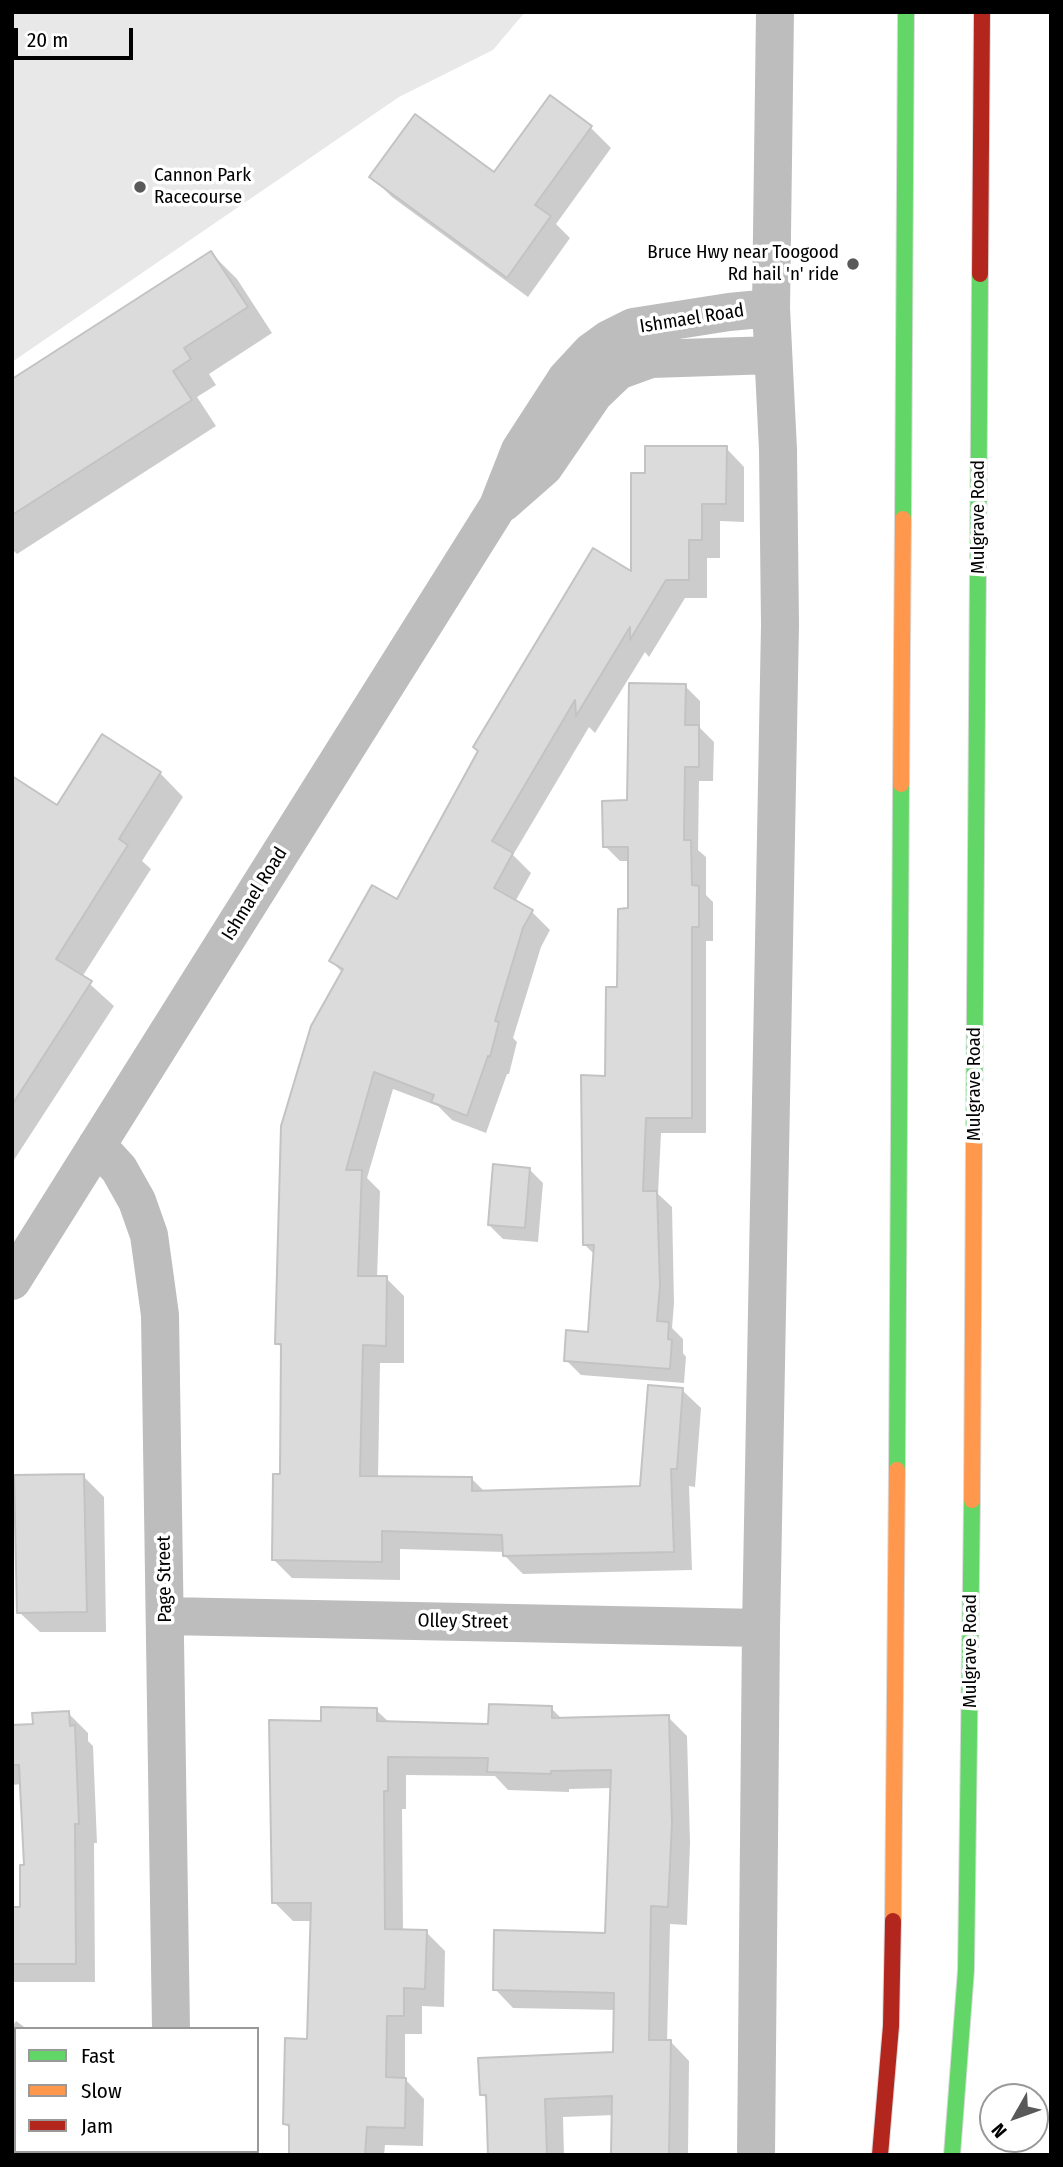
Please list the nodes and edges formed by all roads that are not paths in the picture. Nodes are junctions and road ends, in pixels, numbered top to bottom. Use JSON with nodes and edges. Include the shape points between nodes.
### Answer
{"nodes":[{"id":1,"x":775,"y":12,"type":"edge"},
{"id":2,"x":906,"y":12,"type":"edge"},
{"id":3,"x":982,"y":12,"type":"edge"},
{"id":4,"x":771,"y":308,"type":"junction"},
{"id":5,"x":773,"y":355,"type":"junction"},
{"id":6,"x":498,"y":506,"type":"junction"},
{"id":7,"x":97,"y":1145,"type":"junction"},
{"id":8,"x":12,"y":1282,"type":"edge"},
{"id":9,"x":166,"y":1616,"type":"junction"},
{"id":10,"x":761,"y":1628,"type":"junction"},
{"id":11,"x":171,"y":2027,"type":"edge"},
{"id":12,"x":755,"y":2155,"type":"edge"},
{"id":13,"x":880,"y":2155,"type":"edge"},
{"id":14,"x":952,"y":2155,"type":"edge"}],
"edges":[{"from":1,"to":4,"type":"street"},
{"from":2,"to":13,"type":"main road","via":[[894,1883],[891,2026]]},
{"from":3,"to":14,"type":"main road","name":"Mulgrave Road","via":[[970,1772],[966,1970]]},
{"from":4,"to":5,"type":"street"},
{"from":4,"to":6,"type":"street","name":"Ishmael Road","via":[[633,327],[609,339],[577,366],[533,430]]},
{"from":5,"to":6,"type":"street","name":"Ishmael Road","via":[[651,359],[618,371],[594,394],[544,467]]},
{"from":5,"to":10,"type":"street","via":[[780,625]]},
{"from":6,"to":7,"type":"street","name":"Ishmael Road"},
{"from":7,"to":8,"type":"street","name":"Ishmael Road"},
{"from":7,"to":9,"type":"street","name":"Page Street","via":[[119,1169],[137,1201],[156,1275]]},
{"from":9,"to":10,"type":"street","name":"Olley Street"},
{"from":9,"to":11,"type":"street","name":"Page Street"},
{"from":10,"to":12,"type":"street"}]}
